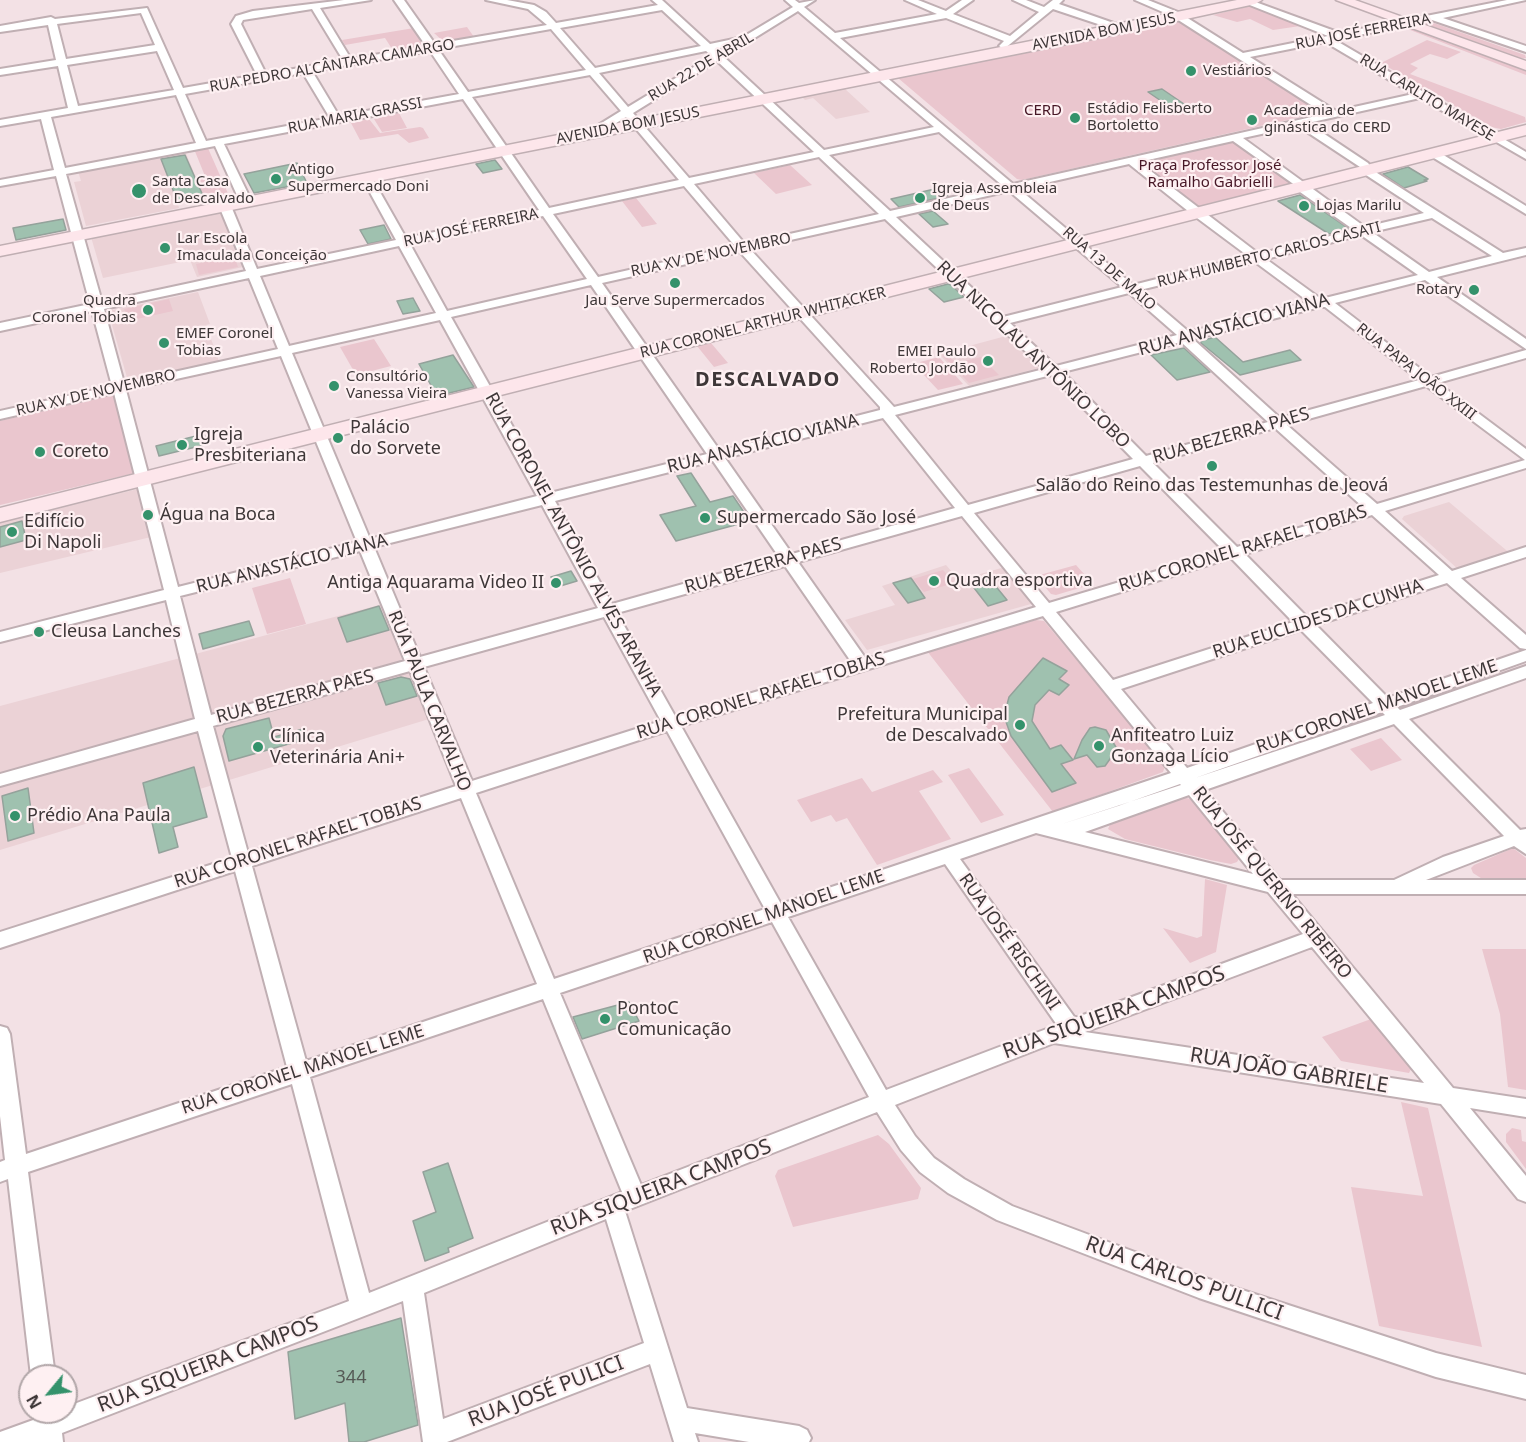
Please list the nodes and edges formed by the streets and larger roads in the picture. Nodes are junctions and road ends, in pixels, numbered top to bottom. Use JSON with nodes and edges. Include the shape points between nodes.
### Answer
{"nodes":[{"id":1,"x":366,"y":0,"type":"edge"},
{"id":2,"x":399,"y":0,"type":"edge"},
{"id":3,"x":491,"y":0,"type":"edge"},
{"id":4,"x":810,"y":0,"type":"edge"},
{"id":5,"x":910,"y":0,"type":"edge"},
{"id":6,"x":968,"y":0,"type":"edge"},
{"id":7,"x":1018,"y":0,"type":"edge"},
{"id":8,"x":1140,"y":0,"type":"edge"},
{"id":9,"x":1343,"y":0,"type":"edge"},
{"id":10,"x":1374,"y":0,"type":"edge"},
{"id":11,"x":1475,"y":0,"type":"edge"},
{"id":12,"x":1524,"y":0,"type":"edge"},
{"id":13,"x":1248,"y":1,"type":"edge"},
{"id":14,"x":661,"y":3,"type":"edge"},
{"id":15,"x":794,"y":4,"type":"edge"},
{"id":16,"x":1052,"y":5,"type":"edge"},
{"id":17,"x":1492,"y":6,"type":"junction"},
{"id":18,"x":315,"y":7,"type":"junction"},
{"id":19,"x":946,"y":15,"type":"junction"},
{"id":20,"x":1179,"y":17,"type":"junction"},
{"id":21,"x":1430,"y":19,"type":"junction"},
{"id":22,"x":51,"y":20,"type":"junction"},
{"id":23,"x":1407,"y":23,"type":"junction"},
{"id":24,"x":554,"y":27,"type":"junction"},
{"id":25,"x":0,"y":29,"type":"edge"},
{"id":26,"x":1122,"y":29,"type":"junction"},
{"id":27,"x":834,"y":36,"type":"junction"},
{"id":28,"x":1333,"y":38,"type":"junction"},
{"id":29,"x":747,"y":39,"type":"junction"},
{"id":30,"x":1010,"y":40,"type":"junction"},
{"id":31,"x":162,"y":47,"type":"junction"},
{"id":32,"x":434,"y":48,"type":"junction"},
{"id":33,"x":710,"y":48,"type":"junction"},
{"id":34,"x":997,"y":53,"type":"junction"},
{"id":35,"x":1240,"y":56,"type":"junction"},
{"id":36,"x":719,"y":57,"type":"junction"},
{"id":37,"x":1524,"y":59,"type":"edge"},
{"id":38,"x":349,"y":63,"type":"junction"},
{"id":39,"x":62,"y":64,"type":"junction"},
{"id":40,"x":307,"y":70,"type":"junction"},
{"id":41,"x":0,"y":72,"type":"edge"},
{"id":42,"x":591,"y":72,"type":"junction"},
{"id":43,"x":880,"y":76,"type":"junction"},
{"id":44,"x":263,"y":78,"type":"junction"},
{"id":45,"x":179,"y":93,"type":"junction"},
{"id":46,"x":1421,"y":95,"type":"junction"},
{"id":47,"x":464,"y":96,"type":"junction"},
{"id":48,"x":764,"y":99,"type":"junction"},
{"id":49,"x":74,"y":110,"type":"junction"},
{"id":50,"x":626,"y":112,"type":"junction"},
{"id":51,"x":1333,"y":114,"type":"junction"},
{"id":52,"x":45,"y":115,"type":"junction"},
{"id":53,"x":336,"y":120,"type":"junction"},
{"id":54,"x":0,"y":121,"type":"edge"},
{"id":55,"x":1299,"y":122,"type":"junction"},
{"id":56,"x":638,"y":125,"type":"junction"},
{"id":57,"x":943,"y":128,"type":"junction"},
{"id":58,"x":1526,"y":130,"type":"edge"},
{"id":59,"x":591,"y":134,"type":"junction"},
{"id":60,"x":1233,"y":136,"type":"junction"},
{"id":61,"x":1494,"y":138,"type":"junction"},
{"id":62,"x":218,"y":142,"type":"junction"},
{"id":63,"x":202,"y":144,"type":"junction"},
{"id":64,"x":503,"y":151,"type":"junction"},
{"id":65,"x":821,"y":153,"type":"junction"},
{"id":66,"x":1433,"y":153,"type":"junction"},
{"id":67,"x":1526,"y":156,"type":"edge"},
{"id":68,"x":1132,"y":161,"type":"junction"},
{"id":69,"x":1369,"y":170,"type":"junction"},
{"id":70,"x":60,"y":172,"type":"junction"},
{"id":71,"x":368,"y":178,"type":"junction"},
{"id":72,"x":688,"y":182,"type":"junction"},
{"id":73,"x":0,"y":183,"type":"edge"},
{"id":74,"x":1012,"y":187,"type":"junction"},
{"id":75,"x":1304,"y":187,"type":"junction"},
{"id":76,"x":246,"y":202,"type":"junction"},
{"id":77,"x":225,"y":206,"type":"junction"},
{"id":78,"x":1526,"y":211,"type":"edge"},
{"id":79,"x":545,"y":212,"type":"junction"},
{"id":80,"x":1197,"y":213,"type":"junction"},
{"id":81,"x":1433,"y":214,"type":"junction"},
{"id":82,"x":887,"y":215,"type":"junction"},
{"id":83,"x":1365,"y":232,"type":"junction"},
{"id":84,"x":77,"y":236,"type":"junction"},
{"id":85,"x":402,"y":242,"type":"junction"},
{"id":86,"x":1080,"y":243,"type":"junction"},
{"id":87,"x":745,"y":248,"type":"junction"},
{"id":88,"x":0,"y":251,"type":"edge"},
{"id":89,"x":1526,"y":251,"type":"edge"},
{"id":90,"x":1501,"y":257,"type":"junction"},
{"id":91,"x":1257,"y":258,"type":"junction"},
{"id":92,"x":253,"y":273,"type":"junction"},
{"id":93,"x":953,"y":275,"type":"junction"},
{"id":94,"x":1429,"y":276,"type":"junction"},
{"id":95,"x":594,"y":281,"type":"junction"},
{"id":96,"x":1132,"y":289,"type":"junction"},
{"id":97,"x":1318,"y":303,"type":"junction"},
{"id":98,"x":97,"y":306,"type":"junction"},
{"id":99,"x":443,"y":314,"type":"junction"},
{"id":100,"x":800,"y":314,"type":"junction"},
{"id":101,"x":1001,"y":321,"type":"junction"},
{"id":102,"x":0,"y":327,"type":"edge"},
{"id":103,"x":1185,"y":339,"type":"junction"},
{"id":104,"x":1526,"y":345,"type":"edge"},
{"id":105,"x":284,"y":351,"type":"junction"},
{"id":106,"x":644,"y":353,"type":"junction"},
{"id":107,"x":1526,"y":354,"type":"edge"},
{"id":108,"x":1051,"y":370,"type":"junction"},
{"id":109,"x":1427,"y":381,"type":"junction"},
{"id":110,"x":119,"y":388,"type":"junction"},
{"id":111,"x":488,"y":392,"type":"junction"},
{"id":112,"x":886,"y":413,"type":"junction"},
{"id":113,"x":0,"y":415,"type":"edge"},
{"id":114,"x":1277,"y":423,"type":"junction"},
{"id":115,"x":318,"y":435,"type":"junction"},
{"id":116,"x":715,"y":455,"type":"junction"},
{"id":117,"x":1526,"y":456,"type":"edge"},
{"id":118,"x":1142,"y":461,"type":"junction"},
{"id":119,"x":1526,"y":464,"type":"edge"},
{"id":120,"x":144,"y":480,"type":"junction"},
{"id":121,"x":547,"y":500,"type":"junction"},
{"id":122,"x":1374,"y":509,"type":"junction"},
{"id":123,"x":964,"y":510,"type":"junction"},
{"id":124,"x":0,"y":515,"type":"edge"},
{"id":125,"x":365,"y":545,"type":"junction"},
{"id":126,"x":1526,"y":552,"type":"edge"},
{"id":127,"x":1232,"y":553,"type":"junction"},
{"id":128,"x":788,"y":558,"type":"junction"},
{"id":129,"x":1450,"y":577,"type":"junction"},
{"id":130,"x":174,"y":594,"type":"junction"},
{"id":131,"x":607,"y":609,"type":"junction"},
{"id":132,"x":1047,"y":609,"type":"junction"},
{"id":133,"x":1302,"y":624,"type":"junction"},
{"id":134,"x":0,"y":638,"type":"edge"},
{"id":135,"x":1526,"y":644,"type":"edge"},
{"id":136,"x":1526,"y":655,"type":"edge"},
{"id":137,"x":414,"y":664,"type":"junction"},
{"id":138,"x":861,"y":664,"type":"junction"},
{"id":139,"x":1526,"y":672,"type":"edge"},
{"id":140,"x":1111,"y":686,"type":"junction"},
{"id":141,"x":1390,"y":711,"type":"junction"},
{"id":142,"x":204,"y":722,"type":"junction"},
{"id":143,"x":672,"y":723,"type":"junction"},
{"id":144,"x":0,"y":780,"type":"edge"},
{"id":145,"x":1188,"y":781,"type":"junction"},
{"id":146,"x":465,"y":789,"type":"junction"},
{"id":147,"x":1096,"y":814,"type":"junction"},
{"id":148,"x":1038,"y":826,"type":"junction"},
{"id":149,"x":1064,"y":832,"type":"junction"},
{"id":150,"x":1523,"y":840,"type":"edge"},
{"id":151,"x":948,"y":855,"type":"junction"},
{"id":152,"x":243,"y":862,"type":"junction"},
{"id":153,"x":1449,"y":862,"type":"junction"},
{"id":154,"x":1394,"y":886,"type":"junction"},
{"id":155,"x":1471,"y":886,"type":"junction"},
{"id":156,"x":1277,"y":887,"type":"junction"},
{"id":157,"x":1526,"y":887,"type":"edge"},
{"id":158,"x":777,"y":912,"type":"junction"},
{"id":159,"x":1317,"y":937,"type":"junction"},
{"id":160,"x":0,"y":940,"type":"edge"},
{"id":161,"x":550,"y":989,"type":"junction"},
{"id":162,"x":1062,"y":1032,"type":"junction"},
{"id":163,"x":0,"y":1034,"type":"edge"},
{"id":164,"x":298,"y":1071,"type":"junction"},
{"id":165,"x":1447,"y":1096,"type":"junction"},
{"id":166,"x":882,"y":1102,"type":"junction"},
{"id":167,"x":1526,"y":1108,"type":"edge"},
{"id":168,"x":8,"y":1169,"type":"edge"},
{"id":169,"x":1526,"y":1192,"type":"edge"},
{"id":170,"x":635,"y":1197,"type":"junction"},
{"id":171,"x":613,"y":1206,"type":"junction"},
{"id":172,"x":412,"y":1287,"type":"junction"},
{"id":173,"x":362,"y":1307,"type":"junction"},
{"id":174,"x":657,"y":1350,"type":"junction"},
{"id":175,"x":41,"y":1364,"type":"edge"},
{"id":176,"x":1526,"y":1387,"type":"edge"},
{"id":177,"x":679,"y":1419,"type":"junction"},
{"id":178,"x":49,"y":1426,"type":"edge"},
{"id":179,"x":435,"y":1438,"type":"edge"},
{"id":180,"x":799,"y":1438,"type":"dead end"},
{"id":181,"x":6,"y":1442,"type":"edge"},
{"id":182,"x":686,"y":1442,"type":"edge"}],
"edges":[{"from":1,"to":18,"type":"street"},
{"from":2,"to":32,"type":"street"},
{"from":3,"to":24,"type":"street","name":"RUA JOSÉ QUERINO RIBEIRO","via":[[537,9]]},
{"from":4,"to":15,"type":"street","name":"RUA 22 DE ABRIL"},
{"from":5,"to":19,"type":"street"},
{"from":6,"to":19,"type":"street"},
{"from":7,"to":16,"type":"street"},
{"from":8,"to":20,"type":"street"},
{"from":9,"to":23,"type":"street"},
{"from":10,"to":21,"type":"street"},
{"from":11,"to":17,"type":"street"},
{"from":12,"to":17,"type":"street","name":"RUA JOSÉ FERREIRA"},
{"from":13,"to":20,"type":"street","name":"AVENIDA BOM JESUS"},
{"from":13,"to":28,"type":"street","name":"RUA CARLITO MAYESE"},
{"from":14,"to":24,"type":"street","name":"RUA PEDRO ALCÂNTARA CAMARGO"},
{"from":14,"to":33,"type":"street","name":"RUA NICOLAU ANTÔNIO LOBO"},
{"from":15,"to":27,"type":"street","name":"RUA 13 DE MAIO"},
{"from":15,"to":29,"type":"street","name":"RUA 22 DE ABRIL"},
{"from":16,"to":26,"type":"street"},
{"from":16,"to":30,"type":"street"},
{"from":17,"to":21,"type":"street","name":"RUA JOSÉ FERREIRA"},
{"from":18,"to":38,"type":"street"},
{"from":18,"to":44,"type":"street","via":[[239,18],[236,24]]},
{"from":19,"to":27,"type":"street"},
{"from":19,"to":30,"type":"street"},
{"from":20,"to":26,"type":"street","name":"AVENIDA BOM JESUS"},
{"from":20,"to":35,"type":"street"},
{"from":21,"to":23,"type":"street","name":"RUA JOSÉ FERREIRA"},
{"from":21,"to":37,"type":"street"},
{"from":22,"to":25,"type":"street"},
{"from":22,"to":31,"type":"street","via":[[144,10]]},
{"from":22,"to":39,"type":"street"},
{"from":23,"to":28,"type":"street","name":"RUA JOSÉ FERREIRA"},
{"from":23,"to":37,"type":"street"},
{"from":24,"to":32,"type":"street","name":"RUA PEDRO ALCÂNTARA CAMARGO"},
{"from":24,"to":42,"type":"street","name":"RUA JOSÉ QUERINO RIBEIRO"},
{"from":26,"to":34,"type":"street","name":"AVENIDA BOM JESUS"},
{"from":27,"to":43,"type":"street","name":"RUA 13 DE MAIO"},
{"from":28,"to":35,"type":"street","name":"RUA JOSÉ FERREIRA"},
{"from":28,"to":46,"type":"street","name":"RUA CARLITO MAYESE"},
{"from":29,"to":33,"type":"street","name":"RUA MARIA GRASSI"},
{"from":29,"to":36,"type":"street","name":"RUA 22 DE ABRIL"},
{"from":30,"to":34,"type":"street"},
{"from":31,"to":39,"type":"street"},
{"from":31,"to":45,"type":"street"},
{"from":32,"to":38,"type":"street","name":"RUA PEDRO ALCÂNTARA CAMARGO"},
{"from":32,"to":47,"type":"street"},
{"from":33,"to":36,"type":"street","name":"RUA NICOLAU ANTÔNIO LOBO"},
{"from":33,"to":42,"type":"street","name":"RUA MARIA GRASSI"},
{"from":34,"to":43,"type":"street","name":"AVENIDA BOM JESUS"},
{"from":35,"to":51,"type":"street"},
{"from":36,"to":48,"type":"street","name":"RUA NICOLAU ANTÔNIO LOBO"},
{"from":36,"to":50,"type":"street","name":"RUA 22 DE ABRIL"},
{"from":38,"to":40,"type":"street","name":"RUA PEDRO ALCÂNTARA CAMARGO"},
{"from":39,"to":41,"type":"street"},
{"from":39,"to":49,"type":"street"},
{"from":40,"to":44,"type":"street","name":"RUA PEDRO ALCÂNTARA CAMARGO"},
{"from":40,"to":53,"type":"street"},
{"from":42,"to":47,"type":"street","name":"RUA MARIA GRASSI"},
{"from":42,"to":50,"type":"street","name":"RUA JOSÉ QUERINO RIBEIRO"},
{"from":43,"to":48,"type":"street","name":"AVENIDA BOM JESUS"},
{"from":43,"to":57,"type":"street","name":"RUA 13 DE MAIO"},
{"from":44,"to":45,"type":"street","name":"RUA PEDRO ALCÂNTARA CAMARGO"},
{"from":45,"to":49,"type":"street","name":"RUA PEDRO ALCÂNTARA CAMARGO"},
{"from":45,"to":63,"type":"street"},
{"from":46,"to":51,"type":"street","name":"RUA XV DE NOVEMBRO"},
{"from":46,"to":61,"type":"street","name":"RUA CARLITO MAYESE"},
{"from":47,"to":53,"type":"street","name":"RUA MARIA GRASSI"},
{"from":47,"to":64,"type":"street"},
{"from":48,"to":56,"type":"street","name":"AVENIDA BOM JESUS"},
{"from":48,"to":65,"type":"street","name":"RUA NICOLAU ANTÔNIO LOBO"},
{"from":49,"to":52,"type":"street","name":"RUA PEDRO ALCÂNTARA CAMARGO"},
{"from":50,"to":56,"type":"street","name":"RUA JOSÉ QUERINO RIBEIRO"},
{"from":50,"to":59,"type":"street","name":"RUA 22 DE ABRIL"},
{"from":51,"to":55,"type":"street","name":"RUA XV DE NOVEMBRO"},
{"from":52,"to":54,"type":"street","name":"RUA PEDRO ALCÂNTARA CAMARGO"},
{"from":52,"to":70,"type":"street"},
{"from":53,"to":62,"type":"street","name":"RUA MARIA GRASSI"},
{"from":55,"to":60,"type":"street","name":"RUA XV DE NOVEMBRO"},
{"from":55,"to":69,"type":"street"},
{"from":56,"to":59,"type":"street","name":"AVENIDA BOM JESUS"},
{"from":56,"to":72,"type":"street","name":"RUA JOSÉ QUERINO RIBEIRO"},
{"from":57,"to":65,"type":"street","name":"RUA JOSÉ FERREIRA"},
{"from":57,"to":74,"type":"street","name":"RUA 13 DE MAIO"},
{"from":58,"to":61,"type":"street","name":"RUA CORONEL ARTHUR WHITACKER"},
{"from":59,"to":64,"type":"street","name":"AVENIDA BOM JESUS"},
{"from":60,"to":68,"type":"street","name":"RUA XV DE NOVEMBRO"},
{"from":60,"to":75,"type":"street"},
{"from":61,"to":66,"type":"street","name":"RUA CORONEL ARTHUR WHITACKER"},
{"from":61,"to":67,"type":"street","name":"RUA CARLITO MAYESE"},
{"from":62,"to":63,"type":"street","name":"RUA MARIA GRASSI"},
{"from":62,"to":76,"type":"street"},
{"from":63,"to":70,"type":"street","name":"RUA MARIA GRASSI"},
{"from":64,"to":71,"type":"street","name":"AVENIDA BOM JESUS"},
{"from":64,"to":79,"type":"street"},
{"from":65,"to":72,"type":"street","name":"RUA JOSÉ FERREIRA"},
{"from":65,"to":82,"type":"street","name":"RUA NICOLAU ANTÔNIO LOBO"},
{"from":66,"to":69,"type":"street","name":"RUA CORONEL ARTHUR WHITACKER"},
{"from":66,"to":78,"type":"street"},
{"from":68,"to":74,"type":"street","name":"RUA XV DE NOVEMBRO"},
{"from":68,"to":80,"type":"street","name":"RUA PAPA JOÃO XXIII"},
{"from":69,"to":75,"type":"street","name":"RUA CORONEL ARTHUR WHITACKER"},
{"from":69,"to":81,"type":"street"},
{"from":70,"to":73,"type":"street","name":"RUA MARIA GRASSI"},
{"from":70,"to":84,"type":"street"},
{"from":71,"to":76,"type":"street","name":"AVENIDA BOM JESUS"},
{"from":71,"to":85,"type":"street","name":"RUA CORONEL ANTÔNIO ALVES ARANHA"},
{"from":72,"to":79,"type":"street","name":"RUA JOSÉ FERREIRA"},
{"from":72,"to":87,"type":"street","name":"RUA JOSÉ QUERINO RIBEIRO"},
{"from":74,"to":82,"type":"street","name":"RUA XV DE NOVEMBRO"},
{"from":74,"to":86,"type":"street","name":"RUA 13 DE MAIO"},
{"from":75,"to":80,"type":"street","name":"RUA CORONEL ARTHUR WHITACKER"},
{"from":75,"to":83,"type":"street"},
{"from":76,"to":77,"type":"street","name":"AVENIDA BOM JESUS"},
{"from":77,"to":84,"type":"street","name":"AVENIDA BOM JESUS"},
{"from":77,"to":92,"type":"street","name":"RUA PAULA CARVALHO"},
{"from":79,"to":85,"type":"street","name":"RUA JOSÉ FERREIRA"},
{"from":79,"to":95,"type":"street"},
{"from":80,"to":86,"type":"street","name":"RUA CORONEL ARTHUR WHITACKER"},
{"from":80,"to":91,"type":"street","name":"RUA PAPA JOÃO XXIII"},
{"from":81,"to":83,"type":"street","name":"RUA HUMBERTO CARLOS CASATI"},
{"from":81,"to":90,"type":"street"},
{"from":82,"to":87,"type":"street","name":"RUA XV DE NOVEMBRO"},
{"from":82,"to":93,"type":"street","name":"RUA NICOLAU ANTÔNIO LOBO"},
{"from":83,"to":91,"type":"street","name":"RUA HUMBERTO CARLOS CASATI"},
{"from":83,"to":94,"type":"street"},
{"from":84,"to":88,"type":"street","name":"AVENIDA BOM JESUS"},
{"from":84,"to":98,"type":"street"},
{"from":85,"to":92,"type":"street","name":"RUA JOSÉ FERREIRA"},
{"from":85,"to":99,"type":"street","name":"RUA CORONEL ANTÔNIO ALVES ARANHA"},
{"from":86,"to":93,"type":"street","name":"RUA CORONEL ARTHUR WHITACKER"},
{"from":86,"to":96,"type":"street","name":"RUA 13 DE MAIO"},
{"from":87,"to":95,"type":"street","name":"RUA XV DE NOVEMBRO"},
{"from":87,"to":100,"type":"street","name":"RUA JOSÉ QUERINO RIBEIRO"},
{"from":89,"to":90,"type":"street","name":"RUA ANASTÁCIO VIANA"},
{"from":90,"to":94,"type":"street","name":"RUA ANASTÁCIO VIANA"},
{"from":91,"to":96,"type":"street","name":"RUA HUMBERTO CARLOS CASATI"},
{"from":91,"to":97,"type":"street","name":"RUA PAPA JOÃO XXIII"},
{"from":92,"to":98,"type":"street","name":"RUA JOSÉ FERREIRA"},
{"from":92,"to":105,"type":"street","name":"RUA PAULA CARVALHO"},
{"from":93,"to":100,"type":"street","name":"RUA CORONEL ARTHUR WHITACKER"},
{"from":93,"to":101,"type":"street","name":"RUA NICOLAU ANTÔNIO LOBO"},
{"from":94,"to":97,"type":"street","name":"RUA ANASTÁCIO VIANA"},
{"from":94,"to":104,"type":"street"},
{"from":95,"to":99,"type":"street","name":"RUA XV DE NOVEMBRO"},
{"from":95,"to":106,"type":"street"},
{"from":96,"to":101,"type":"street","name":"RUA HUMBERTO CARLOS CASATI"},
{"from":96,"to":103,"type":"street","name":"RUA 13 DE MAIO"},
{"from":97,"to":103,"type":"street","name":"RUA ANASTÁCIO VIANA"},
{"from":97,"to":109,"type":"street","name":"RUA PAPA JOÃO XXIII","via":[[1328,304]]},
{"from":98,"to":102,"type":"street","name":"RUA JOSÉ FERREIRA"},
{"from":98,"to":110,"type":"street"},
{"from":99,"to":105,"type":"street","name":"RUA XV DE NOVEMBRO"},
{"from":99,"to":111,"type":"street","name":"RUA CORONEL ANTÔNIO ALVES ARANHA"},
{"from":100,"to":106,"type":"street","name":"RUA CORONEL ARTHUR WHITACKER"},
{"from":100,"to":112,"type":"street","name":"RUA JOSÉ QUERINO RIBEIRO","via":[[887,406]]},
{"from":101,"to":108,"type":"street","name":"RUA NICOLAU ANTÔNIO LOBO"},
{"from":103,"to":108,"type":"street","name":"RUA ANASTÁCIO VIANA"},
{"from":103,"to":114,"type":"street","name":"RUA 13 DE MAIO"},
{"from":105,"to":110,"type":"street","name":"RUA XV DE NOVEMBRO"},
{"from":105,"to":115,"type":"street","name":"RUA PAULA CARVALHO"},
{"from":106,"to":111,"type":"street","name":"RUA CORONEL ARTHUR WHITACKER"},
{"from":106,"to":116,"type":"street"},
{"from":107,"to":109,"type":"street","name":"RUA BEZERRA PAES"},
{"from":108,"to":112,"type":"street","name":"RUA ANASTÁCIO VIANA"},
{"from":108,"to":118,"type":"street","name":"RUA NICOLAU ANTÔNIO LOBO"},
{"from":109,"to":114,"type":"street","name":"RUA BEZERRA PAES"},
{"from":109,"to":117,"type":"street","name":"RUA PAPA JOÃO XXIII"},
{"from":110,"to":113,"type":"street","name":"RUA XV DE NOVEMBRO"},
{"from":110,"to":120,"type":"street"},
{"from":111,"to":115,"type":"street","name":"RUA CORONEL ARTHUR WHITACKER"},
{"from":111,"to":121,"type":"street","name":"RUA CORONEL ANTÔNIO ALVES ARANHA"},
{"from":112,"to":116,"type":"street","name":"RUA ANASTÁCIO VIANA"},
{"from":112,"to":123,"type":"street","name":"RUA JOSÉ QUERINO RIBEIRO"},
{"from":114,"to":118,"type":"street","name":"RUA BEZERRA PAES"},
{"from":114,"to":122,"type":"street","name":"RUA 13 DE MAIO"},
{"from":115,"to":120,"type":"street","name":"RUA CORONEL ARTHUR WHITACKER"},
{"from":115,"to":125,"type":"street","name":"RUA PAULA CARVALHO"},
{"from":116,"to":121,"type":"street","name":"RUA ANASTÁCIO VIANA"},
{"from":116,"to":128,"type":"street"},
{"from":118,"to":123,"type":"street","name":"RUA BEZERRA PAES"},
{"from":118,"to":127,"type":"street","name":"RUA NICOLAU ANTÔNIO LOBO"},
{"from":119,"to":122,"type":"street","name":"RUA CORONEL RAFAEL TOBIAS"},
{"from":120,"to":124,"type":"street","name":"RUA CORONEL ARTHUR WHITACKER"},
{"from":120,"to":130,"type":"street"},
{"from":121,"to":125,"type":"street","name":"RUA ANASTÁCIO VIANA"},
{"from":121,"to":131,"type":"street","name":"RUA CORONEL ANTÔNIO ALVES ARANHA"},
{"from":122,"to":127,"type":"street","name":"RUA CORONEL RAFAEL TOBIAS"},
{"from":122,"to":129,"type":"street","name":"RUA 13 DE MAIO"},
{"from":123,"to":128,"type":"street","name":"RUA BEZERRA PAES"},
{"from":123,"to":132,"type":"street","name":"RUA JOSÉ QUERINO RIBEIRO"},
{"from":125,"to":130,"type":"street","name":"RUA ANASTÁCIO VIANA"},
{"from":125,"to":137,"type":"street","name":"RUA PAULA CARVALHO"},
{"from":126,"to":129,"type":"street","name":"RUA EUCLIDES DA CUNHA"},
{"from":127,"to":132,"type":"street","name":"RUA CORONEL RAFAEL TOBIAS"},
{"from":127,"to":133,"type":"street","name":"RUA NICOLAU ANTÔNIO LOBO"},
{"from":128,"to":131,"type":"street","name":"RUA BEZERRA PAES"},
{"from":128,"to":138,"type":"street"},
{"from":129,"to":133,"type":"street","name":"RUA EUCLIDES DA CUNHA"},
{"from":129,"to":135,"type":"street","name":"RUA 13 DE MAIO"},
{"from":130,"to":134,"type":"street","name":"RUA ANASTÁCIO VIANA"},
{"from":130,"to":142,"type":"street"},
{"from":131,"to":137,"type":"street","name":"RUA BEZERRA PAES"},
{"from":131,"to":143,"type":"street","name":"RUA CORONEL ANTÔNIO ALVES ARANHA"},
{"from":132,"to":138,"type":"street","name":"RUA CORONEL RAFAEL TOBIAS"},
{"from":132,"to":140,"type":"street","name":"RUA JOSÉ QUERINO RIBEIRO"},
{"from":133,"to":140,"type":"street","name":"RUA EUCLIDES DA CUNHA"},
{"from":133,"to":141,"type":"street","name":"RUA NICOLAU ANTÔNIO LOBO"},
{"from":136,"to":141,"type":"street","name":"RUA CORONEL MANOEL LEME"},
{"from":137,"to":142,"type":"street","name":"RUA BEZERRA PAES"},
{"from":137,"to":146,"type":"street","name":"RUA PAULA CARVALHO"},
{"from":138,"to":143,"type":"street","name":"RUA CORONEL RAFAEL TOBIAS"},
{"from":139,"to":141,"type":"street","name":"RUA CORONEL MANOEL LEME"},
{"from":140,"to":145,"type":"street","name":"RUA JOSÉ QUERINO RIBEIRO"},
{"from":141,"to":145,"type":"street","name":"RUA CORONEL MANOEL LEME"},
{"from":141,"to":150,"type":"street","name":"RUA NICOLAU ANTÔNIO LOBO"},
{"from":142,"to":144,"type":"street","name":"RUA BEZERRA PAES"},
{"from":142,"to":152,"type":"street"},
{"from":143,"to":146,"type":"street","name":"RUA CORONEL RAFAEL TOBIAS"},
{"from":143,"to":158,"type":"street","name":"RUA CORONEL ANTÔNIO ALVES ARANHA"},
{"from":145,"to":147,"type":"street","name":"RUA CORONEL MANOEL LEME"},
{"from":145,"to":156,"type":"street","name":"RUA JOSÉ QUERINO RIBEIRO"},
{"from":146,"to":152,"type":"street","name":"RUA CORONEL RAFAEL TOBIAS"},
{"from":146,"to":161,"type":"street","name":"RUA PAULA CARVALHO"},
{"from":147,"to":148,"type":"street","name":"RUA CORONEL MANOEL LEME"},
{"from":147,"to":149,"type":"street","name":"RUA CORONEL MANOEL LEME"},
{"from":148,"to":149,"type":"street"},
{"from":148,"to":151,"type":"street","name":"RUA CORONEL MANOEL LEME"},
{"from":149,"to":156,"type":"street"},
{"from":150,"to":153,"type":"street"},
{"from":151,"to":158,"type":"street","name":"RUA CORONEL MANOEL LEME"},
{"from":151,"to":162,"type":"street","name":"RUA JOSÉ RISCHINI"},
{"from":152,"to":160,"type":"street","name":"RUA CORONEL RAFAEL TOBIAS"},
{"from":152,"to":164,"type":"street"},
{"from":153,"to":154,"type":"street"},
{"from":153,"to":155,"type":"street"},
{"from":154,"to":155,"type":"street"},
{"from":154,"to":156,"type":"street"},
{"from":155,"to":157,"type":"street"},
{"from":156,"to":159,"type":"street","name":"RUA JOSÉ QUERINO RIBEIRO"},
{"from":158,"to":161,"type":"street","name":"RUA CORONEL MANOEL LEME"},
{"from":158,"to":166,"type":"street","name":"RUA CORONEL ANTÔNIO ALVES ARANHA"},
{"from":159,"to":162,"type":"street","name":"RUA SIQUEIRA CAMPOS"},
{"from":159,"to":165,"type":"street","name":"RUA JOSÉ QUERINO RIBEIRO"},
{"from":161,"to":164,"type":"street","name":"RUA CORONEL MANOEL LEME"},
{"from":161,"to":170,"type":"street","name":"RUA PAULA CARVALHO"},
{"from":162,"to":165,"type":"street","name":"RUA JOÃO GABRIELE"},
{"from":162,"to":166,"type":"street","name":"RUA SIQUEIRA CAMPOS"},
{"from":163,"to":168,"type":"street"},
{"from":164,"to":168,"type":"street","name":"RUA CORONEL MANOEL LEME"},
{"from":164,"to":173,"type":"street"},
{"from":165,"to":167,"type":"street","name":"RUA JOÃO GABRIELE"},
{"from":165,"to":169,"type":"street","name":"RUA JOSÉ QUERINO RIBEIRO"},
{"from":166,"to":170,"type":"street","name":"RUA SIQUEIRA CAMPOS"},
{"from":166,"to":176,"type":"street","name":"RUA CARLOS PULLICI","via":[[927,1165],[1005,1213],[1199,1287],[1436,1365]]},
{"from":168,"to":175,"type":"street"},
{"from":170,"to":171,"type":"street","name":"RUA SIQUEIRA CAMPOS"},
{"from":171,"to":172,"type":"street","name":"RUA SIQUEIRA CAMPOS"},
{"from":171,"to":174,"type":"street"},
{"from":172,"to":173,"type":"street","name":"RUA SIQUEIRA CAMPOS"},
{"from":172,"to":179,"type":"street"},
{"from":173,"to":178,"type":"street","name":"RUA SIQUEIRA CAMPOS"},
{"from":174,"to":177,"type":"street"},
{"from":174,"to":179,"type":"street","name":"RUA JOSÉ PULICI"},
{"from":177,"to":180,"type":"street"},
{"from":177,"to":182,"type":"street"},
{"from":178,"to":181,"type":"street","name":"RUA SIQUEIRA CAMPOS"}]}
